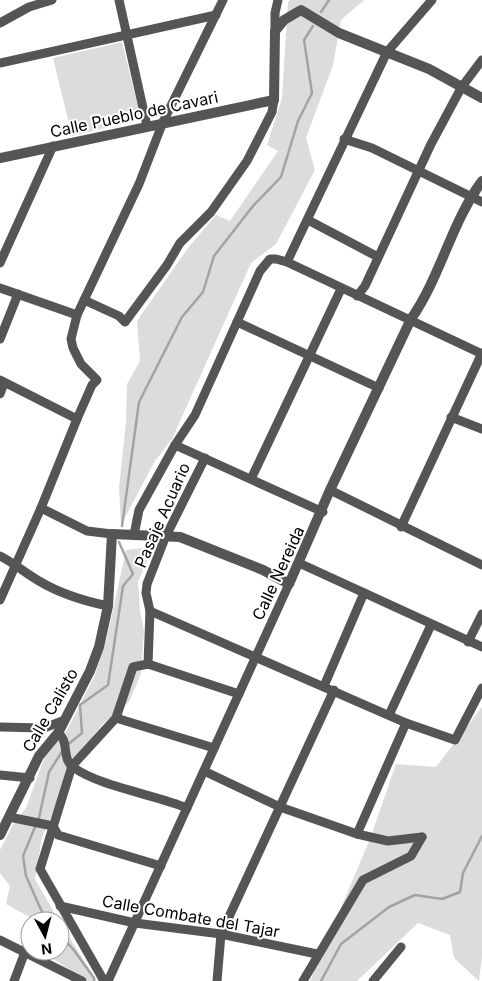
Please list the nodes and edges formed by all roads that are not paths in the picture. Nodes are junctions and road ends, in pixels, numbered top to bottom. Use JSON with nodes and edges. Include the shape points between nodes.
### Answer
{"nodes":[{"id":1,"x":52,"y":0,"type":"edge"},
{"id":2,"x":119,"y":0,"type":"edge"},
{"id":3,"x":223,"y":0,"type":"edge"},
{"id":4,"x":278,"y":0,"type":"edge"},
{"id":5,"x":432,"y":0,"type":"edge"},
{"id":6,"x":216,"y":15,"type":"junction"},
{"id":7,"x":0,"y":24,"type":"edge"},
{"id":8,"x":275,"y":31,"type":"junction"},
{"id":9,"x":128,"y":34,"type":"junction"},
{"id":10,"x":387,"y":52,"type":"junction"},
{"id":11,"x":482,"y":60,"type":"edge"},
{"id":12,"x":0,"y":63,"type":"edge"},
{"id":13,"x":461,"y":88,"type":"junction"},
{"id":14,"x":482,"y":98,"type":"edge"},
{"id":15,"x":274,"y":100,"type":"junction"},
{"id":16,"x":163,"y":122,"type":"junction"},
{"id":17,"x":147,"y":126,"type":"junction"},
{"id":18,"x":344,"y":139,"type":"junction"},
{"id":19,"x":53,"y":146,"type":"junction"},
{"id":20,"x":0,"y":158,"type":"edge"},
{"id":21,"x":418,"y":172,"type":"junction"},
{"id":22,"x":482,"y":181,"type":"edge"},
{"id":23,"x":470,"y":197,"type":"junction"},
{"id":24,"x":482,"y":202,"type":"edge"},
{"id":25,"x":308,"y":220,"type":"junction"},
{"id":26,"x":378,"y":257,"type":"junction"},
{"id":27,"x":287,"y":262,"type":"junction"},
{"id":28,"x":0,"y":263,"type":"edge"},
{"id":29,"x":0,"y":288,"type":"edge"},
{"id":30,"x":341,"y":289,"type":"junction"},
{"id":31,"x":18,"y":294,"type":"junction"},
{"id":32,"x":357,"y":296,"type":"junction"},
{"id":33,"x":84,"y":300,"type":"junction"},
{"id":34,"x":77,"y":315,"type":"junction"},
{"id":35,"x":410,"y":319,"type":"junction"},
{"id":36,"x":237,"y":322,"type":"junction"},
{"id":37,"x":0,"y":338,"type":"edge"},
{"id":38,"x":482,"y":354,"type":"edge"},
{"id":39,"x":309,"y":356,"type":"junction"},
{"id":40,"x":2,"y":382,"type":"edge"},
{"id":41,"x":379,"y":388,"type":"junction"},
{"id":42,"x":0,"y":394,"type":"edge"},
{"id":43,"x":451,"y":417,"type":"junction"},
{"id":44,"x":77,"y":419,"type":"junction"},
{"id":45,"x":482,"y":429,"type":"edge"},
{"id":46,"x":175,"y":444,"type":"junction"},
{"id":47,"x":205,"y":458,"type":"junction"},
{"id":48,"x":251,"y":479,"type":"junction"},
{"id":49,"x":330,"y":490,"type":"junction"},
{"id":50,"x":41,"y":508,"type":"junction"},
{"id":51,"x":322,"y":512,"type":"junction"},
{"id":52,"x":401,"y":527,"type":"junction"},
{"id":53,"x":112,"y":534,"type":"junction"},
{"id":54,"x":134,"y":535,"type":"junction"},
{"id":55,"x":165,"y":538,"type":"junction"},
{"id":56,"x":0,"y":556,"type":"edge"},
{"id":57,"x":299,"y":563,"type":"junction"},
{"id":58,"x":16,"y":564,"type":"junction"},
{"id":59,"x":482,"y":565,"type":"edge"},
{"id":60,"x":289,"y":584,"type":"junction"},
{"id":61,"x":364,"y":593,"type":"junction"},
{"id":62,"x":0,"y":600,"type":"edge"},
{"id":63,"x":108,"y":606,"type":"junction"},
{"id":64,"x":150,"y":611,"type":"junction"},
{"id":65,"x":482,"y":614,"type":"edge"},
{"id":66,"x":431,"y":625,"type":"junction"},
{"id":67,"x":468,"y":642,"type":"junction"},
{"id":68,"x":482,"y":647,"type":"edge"},
{"id":69,"x":257,"y":656,"type":"junction"},
{"id":70,"x":148,"y":664,"type":"junction"},
{"id":71,"x":324,"y":686,"type":"junction"},
{"id":72,"x":482,"y":688,"type":"edge"},
{"id":73,"x":334,"y":690,"type":"junction"},
{"id":74,"x":239,"y":694,"type":"junction"},
{"id":75,"x":389,"y":715,"type":"junction"},
{"id":76,"x":116,"y":718,"type":"junction"},
{"id":77,"x":64,"y":720,"type":"junction"},
{"id":78,"x":406,"y":723,"type":"junction"},
{"id":79,"x":0,"y":727,"type":"edge"},
{"id":80,"x":58,"y":733,"type":"junction"},
{"id":81,"x":214,"y":748,"type":"junction"},
{"id":82,"x":72,"y":766,"type":"junction"},
{"id":83,"x":204,"y":771,"type":"junction"},
{"id":84,"x":0,"y":775,"type":"edge"},
{"id":85,"x":30,"y":778,"type":"junction"},
{"id":86,"x":280,"y":807,"type":"junction"},
{"id":87,"x":187,"y":808,"type":"junction"},
{"id":88,"x":9,"y":817,"type":"junction"},
{"id":89,"x":53,"y":826,"type":"junction"},
{"id":90,"x":357,"y":834,"type":"junction"},
{"id":91,"x":0,"y":835,"type":"edge"},
{"id":92,"x":161,"y":866,"type":"junction"},
{"id":93,"x":60,"y":906,"type":"junction"},
{"id":94,"x":134,"y":923,"type":"junction"},
{"id":95,"x":221,"y":934,"type":"junction"},
{"id":96,"x":0,"y":940,"type":"edge"},
{"id":97,"x":401,"y":947,"type":"dead end"},
{"id":98,"x":20,"y":950,"type":"edge"},
{"id":99,"x":317,"y":954,"type":"junction"},
{"id":100,"x":22,"y":961,"type":"edge"},
{"id":101,"x":43,"y":961,"type":"edge"},
{"id":102,"x":14,"y":981,"type":"edge"},
{"id":103,"x":82,"y":981,"type":"edge"},
{"id":104,"x":104,"y":981,"type":"edge"},
{"id":105,"x":108,"y":981,"type":"edge"},
{"id":106,"x":216,"y":981,"type":"edge"},
{"id":107,"x":303,"y":981,"type":"edge"},
{"id":108,"x":373,"y":981,"type":"edge"}],
"edges":[{"from":1,"to":7,"type":"street","via":[[29,7]]},
{"from":2,"to":9,"type":"street"},
{"from":3,"to":6,"type":"street"},
{"from":4,"to":8,"type":"street","via":[[274,13]]},
{"from":5,"to":10,"type":"street"},
{"from":6,"to":9,"type":"street"},
{"from":6,"to":16,"type":"street"},
{"from":8,"to":10,"type":"street","via":[[284,20],[301,10],[339,34]]},
{"from":8,"to":15,"type":"street"},
{"from":9,"to":12,"type":"street"},
{"from":9,"to":17,"type":"street"},
{"from":10,"to":13,"type":"street","via":[[429,69]]},
{"from":10,"to":18,"type":"street"},
{"from":11,"to":13,"type":"street"},
{"from":13,"to":14,"type":"street"},
{"from":13,"to":21,"type":"street"},
{"from":15,"to":16,"type":"street","name":"Calle Pueblo de Cavari"},
{"from":15,"to":33,"type":"street","via":[[272,112],[247,162],[211,212],[180,243],[125,322]]},
{"from":16,"to":17,"type":"street","name":"Calle Pueblo de Cavari"},
{"from":16,"to":33,"type":"street"},
{"from":17,"to":19,"type":"street","name":"Calle Pueblo de Cavari"},
{"from":18,"to":21,"type":"street","via":[[372,148]]},
{"from":18,"to":25,"type":"street"},
{"from":19,"to":20,"type":"street","name":"Calle Pueblo de Cavari"},
{"from":19,"to":28,"type":"street"},
{"from":21,"to":23,"type":"street"},
{"from":21,"to":26,"type":"street"},
{"from":22,"to":23,"type":"street","name":"Calle Nereida"},
{"from":23,"to":24,"type":"street"},
{"from":23,"to":35,"type":"street","name":"Calle Nereida","via":[[440,270]]},
{"from":25,"to":26,"type":"street"},
{"from":25,"to":27,"type":"street"},
{"from":26,"to":32,"type":"street"},
{"from":27,"to":30,"type":"street"},
{"from":27,"to":36,"type":"street","name":"Pasaje Acuario","via":[[276,258],[264,264]]},
{"from":29,"to":31,"type":"street"},
{"from":30,"to":32,"type":"street"},
{"from":30,"to":39,"type":"street"},
{"from":31,"to":34,"type":"street"},
{"from":31,"to":37,"type":"street"},
{"from":32,"to":35,"type":"street"},
{"from":33,"to":34,"type":"street"},
{"from":34,"to":44,"type":"street","via":[[71,339],[73,348],[81,364],[97,380]]},
{"from":35,"to":38,"type":"street"},
{"from":35,"to":41,"type":"street","name":"Calle Nereida"},
{"from":36,"to":39,"type":"street"},
{"from":36,"to":46,"type":"street","name":"Pasaje Acuario","via":[[195,415]]},
{"from":38,"to":43,"type":"street"},
{"from":39,"to":41,"type":"street"},
{"from":39,"to":48,"type":"street"},
{"from":40,"to":42,"type":"street"},
{"from":40,"to":44,"type":"street"},
{"from":41,"to":49,"type":"street","name":"Calle Nereida"},
{"from":43,"to":45,"type":"street"},
{"from":43,"to":52,"type":"street"},
{"from":44,"to":50,"type":"street"},
{"from":46,"to":47,"type":"street"},
{"from":46,"to":54,"type":"street","name":"Pasaje Acuario","via":[[139,510]]},
{"from":47,"to":48,"type":"street"},
{"from":47,"to":55,"type":"street","name":"Pasaje Acuario"},
{"from":48,"to":51,"type":"street"},
{"from":49,"to":51,"type":"street","name":"Calle Nereida"},
{"from":49,"to":52,"type":"street"},
{"from":50,"to":53,"type":"street","via":[[87,531]]},
{"from":50,"to":58,"type":"street"},
{"from":51,"to":57,"type":"street","name":"Calle Nereida"},
{"from":52,"to":59,"type":"street"},
{"from":53,"to":54,"type":"street"},
{"from":53,"to":63,"type":"street","name":"Calle Calisto"},
{"from":54,"to":55,"type":"street"},
{"from":55,"to":60,"type":"street","via":[[180,537],[217,550]]},
{"from":55,"to":64,"type":"street","name":"Pasaje Acuario","via":[[147,584]]},
{"from":56,"to":58,"type":"street"},
{"from":57,"to":60,"type":"street","name":"Calle Nereida"},
{"from":57,"to":61,"type":"street"},
{"from":58,"to":62,"type":"street"},
{"from":58,"to":63,"type":"street","via":[[41,583]]},
{"from":60,"to":69,"type":"street","name":"Calle Nereida"},
{"from":61,"to":66,"type":"street"},
{"from":61,"to":71,"type":"street"},
{"from":63,"to":77,"type":"street","name":"Calle Calisto","via":[[90,671]]},
{"from":64,"to":69,"type":"street"},
{"from":64,"to":70,"type":"street","name":"Pasaje Acuario"},
{"from":65,"to":67,"type":"street"},
{"from":66,"to":67,"type":"street"},
{"from":66,"to":75,"type":"street"},
{"from":67,"to":68,"type":"street"},
{"from":69,"to":71,"type":"street"},
{"from":69,"to":74,"type":"street","name":"Calle Nereida"},
{"from":70,"to":74,"type":"street"},
{"from":70,"to":76,"type":"street","via":[[132,667]]},
{"from":71,"to":73,"type":"street"},
{"from":72,"to":78,"type":"street","via":[[455,740]]},
{"from":73,"to":75,"type":"street"},
{"from":73,"to":86,"type":"street"},
{"from":74,"to":81,"type":"street","name":"Calle Nereida"},
{"from":75,"to":78,"type":"street"},
{"from":76,"to":81,"type":"street"},
{"from":76,"to":82,"type":"street"},
{"from":77,"to":79,"type":"street","via":[[38,729]]},
{"from":77,"to":80,"type":"street","name":"Calle Calisto"},
{"from":78,"to":90,"type":"street"},
{"from":80,"to":82,"type":"street","via":[[65,743],[66,758]]},
{"from":80,"to":85,"type":"street","name":"Calle Calisto","via":[[39,756]]},
{"from":81,"to":83,"type":"street","name":"Calle Nereida"},
{"from":82,"to":87,"type":"street","via":[[86,775]]},
{"from":82,"to":89,"type":"street"},
{"from":83,"to":86,"type":"street"},
{"from":83,"to":87,"type":"street","name":"Calle Nereida"},
{"from":84,"to":85,"type":"street"},
{"from":85,"to":88,"type":"street","name":"Calle Calisto"},
{"from":86,"to":90,"type":"street"},
{"from":86,"to":95,"type":"street"},
{"from":87,"to":92,"type":"street","name":"Calle Nereida"},
{"from":88,"to":89,"type":"street"},
{"from":88,"to":91,"type":"street","name":"Calle Calisto"},
{"from":89,"to":92,"type":"street","via":[[58,835],[65,838]]},
{"from":89,"to":93,"type":"street","via":[[40,869]]},
{"from":90,"to":99,"type":"street","via":[[388,841],[422,837],[411,856],[363,880]]},
{"from":92,"to":94,"type":"street","name":"Calle Nereida"},
{"from":93,"to":94,"type":"street","name":"Calle Combate del Tajar"},
{"from":93,"to":104,"type":"street"},
{"from":94,"to":95,"type":"street","name":"Calle Combate del Tajar"},
{"from":94,"to":105,"type":"street","name":"Calle Nereida"},
{"from":95,"to":99,"type":"street","name":"Calle Combate del Tajar"},
{"from":95,"to":106,"type":"street"},
{"from":96,"to":98,"type":"street"},
{"from":97,"to":108,"type":"street"},
{"from":99,"to":107,"type":"street"},
{"from":100,"to":102,"type":"street"},
{"from":101,"to":103,"type":"street"}]}
